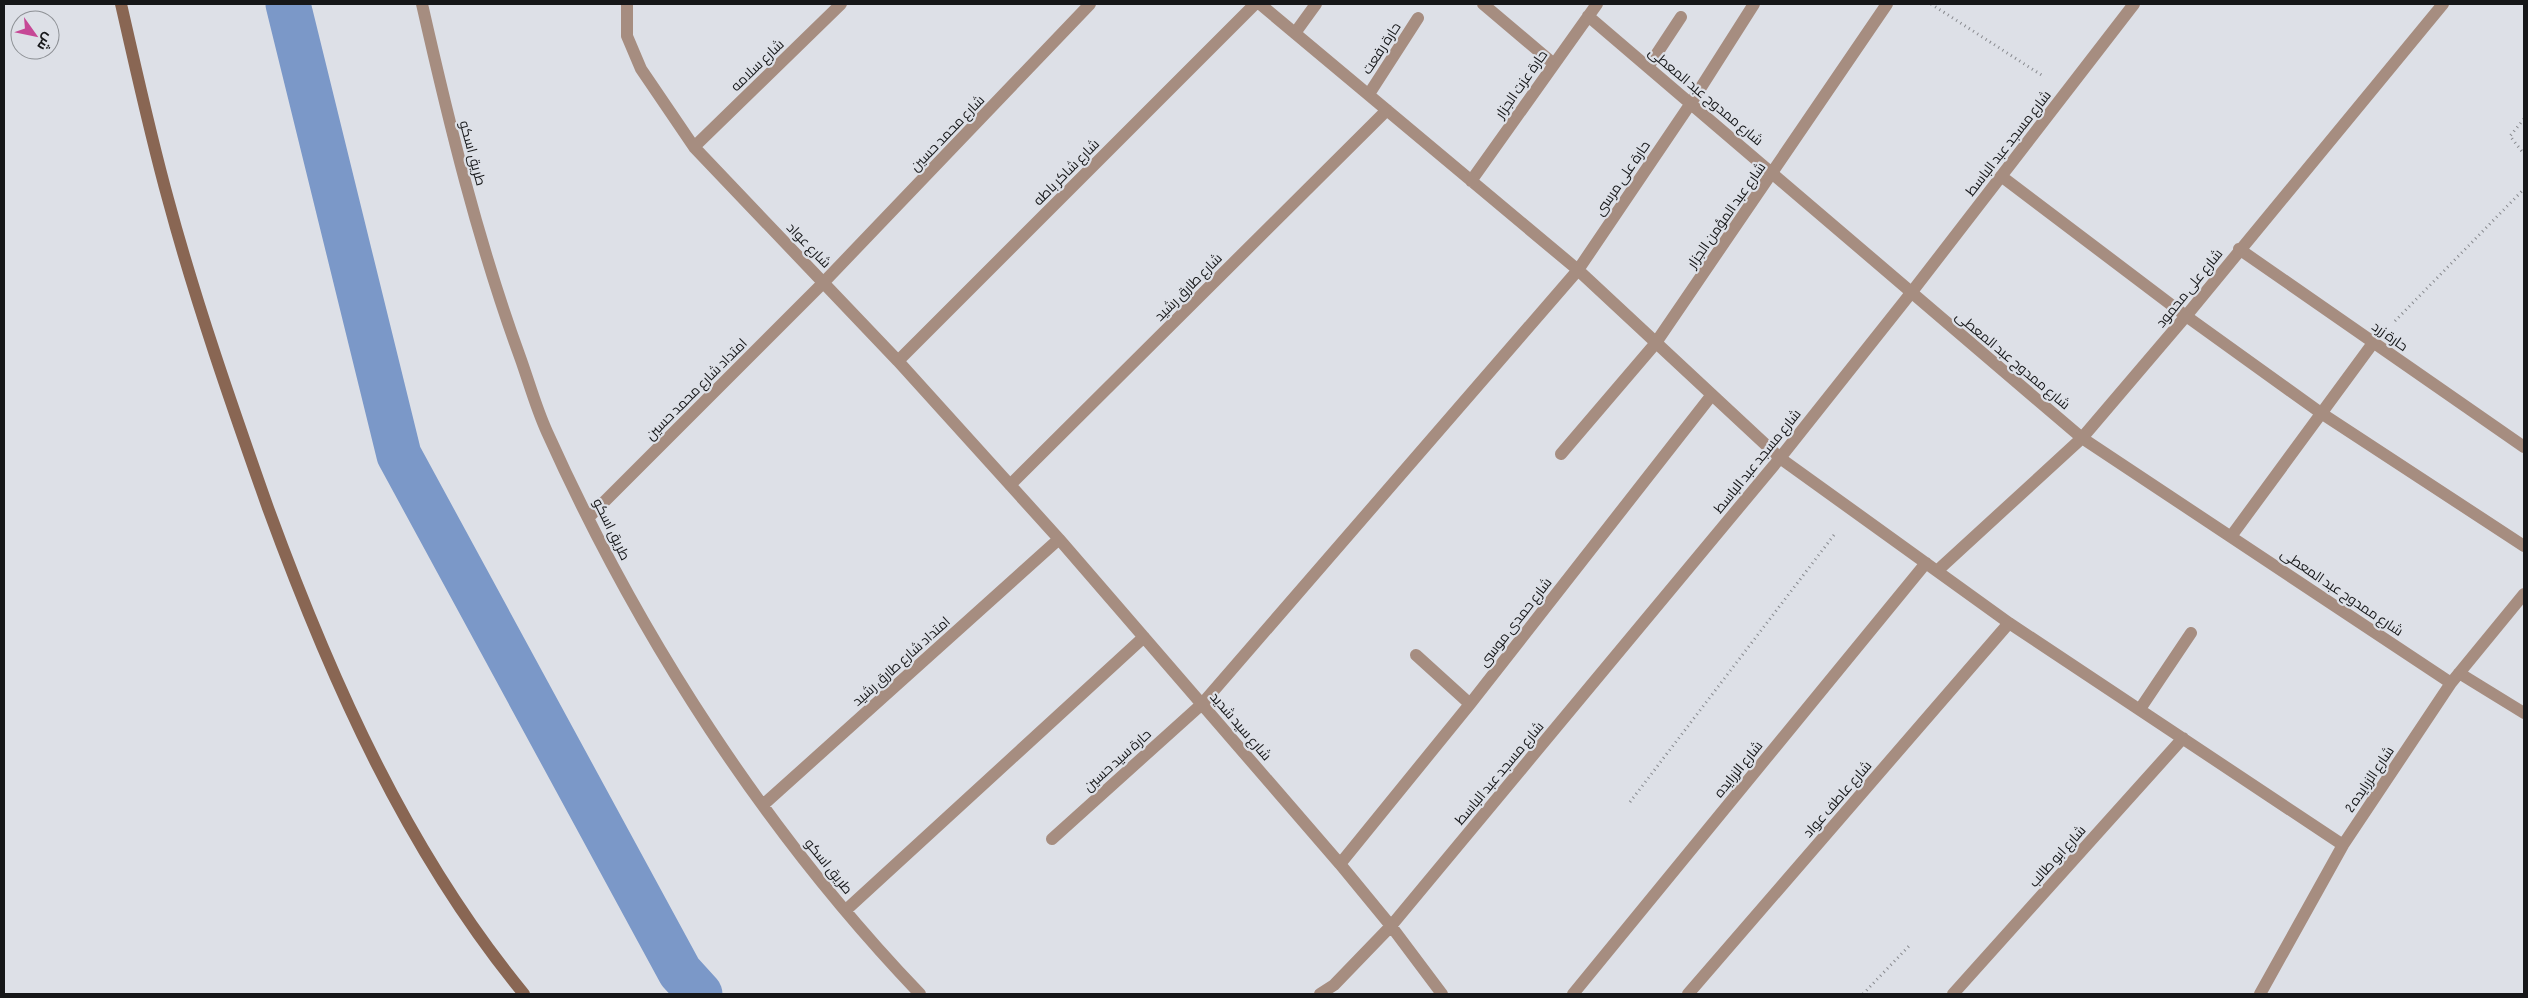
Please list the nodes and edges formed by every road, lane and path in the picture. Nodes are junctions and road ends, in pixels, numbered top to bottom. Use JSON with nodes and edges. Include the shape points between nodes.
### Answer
{"nodes":[{"id":1,"x":121,"y":4,"type":"edge"},
{"id":2,"x":422,"y":4,"type":"edge"},
{"id":3,"x":627,"y":4,"type":"edge"},
{"id":4,"x":841,"y":4,"type":"edge"},
{"id":5,"x":1090,"y":4,"type":"edge"},
{"id":6,"x":1255,"y":4,"type":"edge"},
{"id":7,"x":1260,"y":4,"type":"edge"},
{"id":8,"x":1316,"y":4,"type":"edge"},
{"id":9,"x":1483,"y":4,"type":"edge"},
{"id":10,"x":1597,"y":4,"type":"edge"},
{"id":11,"x":1754,"y":4,"type":"edge"},
{"id":12,"x":1887,"y":4,"type":"edge"},
{"id":13,"x":1931,"y":4,"type":"edge"},
{"id":14,"x":2134,"y":4,"type":"edge"},
{"id":15,"x":2443,"y":4,"type":"edge"},
{"id":16,"x":1588,"y":16,"type":"junction"},
{"id":17,"x":1681,"y":17,"type":"dead end"},
{"id":18,"x":1418,"y":18,"type":"dead end"},
{"id":19,"x":1295,"y":33,"type":"junction"},
{"id":20,"x":1554,"y":64,"type":"junction"},
{"id":21,"x":1648,"y":67,"type":"junction"},
{"id":22,"x":2067,"y":91,"type":"junction"},
{"id":23,"x":1369,"y":94,"type":"junction"},
{"id":24,"x":1691,"y":103,"type":"junction"},
{"id":25,"x":1387,"y":110,"type":"junction"},
{"id":26,"x":2524,"y":118,"type":"edge"},
{"id":27,"x":694,"y":147,"type":"junction"},
{"id":28,"x":2524,"y":154,"type":"edge"},
{"id":29,"x":1774,"y":172,"type":"junction"},
{"id":30,"x":2001,"y":176,"type":"junction"},
{"id":31,"x":1470,"y":181,"type":"junction"},
{"id":32,"x":2524,"y":189,"type":"edge"},
{"id":33,"x":2239,"y":249,"type":"junction"},
{"id":34,"x":1578,"y":270,"type":"junction"},
{"id":35,"x":824,"y":282,"type":"junction"},
{"id":36,"x":1911,"y":293,"type":"junction"},
{"id":37,"x":2186,"y":316,"type":"junction"},
{"id":38,"x":2373,"y":343,"type":"junction"},
{"id":39,"x":1655,"y":344,"type":"junction"},
{"id":40,"x":898,"y":360,"type":"junction"},
{"id":41,"x":1711,"y":396,"type":"junction"},
{"id":42,"x":2322,"y":413,"type":"junction"},
{"id":43,"x":2082,"y":438,"type":"junction"},
{"id":44,"x":2524,"y":447,"type":"edge"},
{"id":45,"x":1561,"y":454,"type":"dead end"},
{"id":46,"x":1780,"y":458,"type":"junction"},
{"id":47,"x":1010,"y":485,"type":"junction"},
{"id":48,"x":1853,"y":510,"type":"junction"},
{"id":49,"x":589,"y":517,"type":"junction"},
{"id":50,"x":2232,"y":536,"type":"junction"},
{"id":51,"x":1058,"y":539,"type":"junction"},
{"id":52,"x":2524,"y":546,"type":"edge"},
{"id":53,"x":1926,"y":563,"type":"junction"},
{"id":54,"x":1937,"y":572,"type":"junction"},
{"id":55,"x":2524,"y":594,"type":"edge"},
{"id":56,"x":2009,"y":623,"type":"junction"},
{"id":57,"x":2191,"y":633,"type":"dead end"},
{"id":58,"x":1144,"y":638,"type":"junction"},
{"id":59,"x":1416,"y":655,"type":"dead end"},
{"id":60,"x":2455,"y":678,"type":"junction"},
{"id":61,"x":1202,"y":704,"type":"junction"},
{"id":62,"x":1470,"y":704,"type":"junction"},
{"id":63,"x":2140,"y":708,"type":"junction"},
{"id":64,"x":2524,"y":713,"type":"edge"},
{"id":65,"x":2183,"y":738,"type":"junction"},
{"id":66,"x":1630,"y":802,"type":"dead end"},
{"id":67,"x":763,"y":805,"type":"junction"},
{"id":68,"x":1052,"y":839,"type":"dead end"},
{"id":69,"x":2343,"y":845,"type":"junction"},
{"id":70,"x":1340,"y":864,"type":"junction"},
{"id":71,"x":846,"y":910,"type":"junction"},
{"id":72,"x":1391,"y":926,"type":"junction"},
{"id":73,"x":1910,"y":945,"type":"dead end"},
{"id":74,"x":524,"y":994,"type":"edge"},
{"id":75,"x":920,"y":994,"type":"edge"},
{"id":76,"x":1320,"y":994,"type":"edge"},
{"id":77,"x":1442,"y":994,"type":"edge"},
{"id":78,"x":1573,"y":994,"type":"edge"},
{"id":79,"x":1688,"y":994,"type":"edge"},
{"id":80,"x":1863,"y":994,"type":"edge"},
{"id":81,"x":1953,"y":994,"type":"edge"},
{"id":82,"x":2260,"y":994,"type":"edge"}],
"edges":[{"from":1,"to":74,"type":"street","via":[[170,208],[229,400],[301,598],[360,730],[423,850],[499,963]]},
{"from":2,"to":49,"type":"street","name":"طريق اسكو","via":[[448,118],[496,291],[546,430]]},
{"from":3,"to":27,"type":"street","name":"شارع عواد","via":[[628,36],[641,69]]},
{"from":4,"to":27,"type":"street","name":"شارع سلامه"},
{"from":5,"to":35,"type":"street","name":"شارع محمد حسين"},
{"from":6,"to":40,"type":"street","name":"شارع شاكر باطه"},
{"from":7,"to":19,"type":"street"},
{"from":8,"to":19,"type":"street"},
{"from":9,"to":20,"type":"street"},
{"from":10,"to":16,"type":"street","name":"حارة عزت الجزار"},
{"from":11,"to":24,"type":"street","name":"حارة على مرسى"},
{"from":12,"to":29,"type":"street","name":"شارع عبد المؤمن الجزار"},
{"from":13,"to":22,"type":"path"},
{"from":14,"to":22,"type":"street","name":"شارع مسجد عبد الباسط"},
{"from":15,"to":33,"type":"street","name":"شارع على محمود"},
{"from":16,"to":20,"type":"street","name":"حارة عزت الجزار"},
{"from":16,"to":21,"type":"street","name":"شارع ممدوح عبد المعطى"},
{"from":17,"to":21,"type":"street"},
{"from":18,"to":23,"type":"street","name":"حارة رفعت"},
{"from":19,"to":23,"type":"street"},
{"from":20,"to":31,"type":"street","name":"حارة عزت الجزار"},
{"from":21,"to":24,"type":"street","name":"شارع ممدوح عبد المعطى"},
{"from":22,"to":30,"type":"street","name":"شارع مسجد عبد الباسط"},
{"from":23,"to":25,"type":"street"},
{"from":24,"to":29,"type":"street","name":"شارع ممدوح عبد المعطى"},
{"from":24,"to":34,"type":"street","name":"حارة على مرسى"},
{"from":25,"to":31,"type":"street"},
{"from":25,"to":47,"type":"street","name":"شارع طارق رشيد"},
{"from":26,"to":28,"type":"path","via":[[2510,136]]},
{"from":27,"to":35,"type":"street","name":"شارع عواد"},
{"from":29,"to":36,"type":"street","name":"شارع ممدوح عبد المعطى"},
{"from":29,"to":39,"type":"street","name":"شارع عبد المؤمن الجزار"},
{"from":30,"to":36,"type":"street","name":"شارع مسجد عبد الباسط"},
{"from":30,"to":37,"type":"street"},
{"from":31,"to":34,"type":"street"},
{"from":32,"to":38,"type":"path"},
{"from":33,"to":37,"type":"street","name":"شارع على محمود"},
{"from":33,"to":38,"type":"street","name":"حارة زرد"},
{"from":34,"to":39,"type":"street"},
{"from":34,"to":61,"type":"street","name":"حارة على مرسى"},
{"from":35,"to":40,"type":"street","name":"شارع عواد"},
{"from":35,"to":49,"type":"street","name":"امتداد شارع محمد حسين"},
{"from":36,"to":43,"type":"street","name":"شارع ممدوح عبد المعطى"},
{"from":36,"to":46,"type":"street","name":"شارع مسجد عبد الباسط"},
{"from":37,"to":42,"type":"street"},
{"from":37,"to":43,"type":"street","name":"شارع على محمود"},
{"from":38,"to":42,"type":"street"},
{"from":38,"to":44,"type":"street","name":"حارة زرد"},
{"from":39,"to":41,"type":"street"},
{"from":39,"to":45,"type":"street","name":"شارع عبد المؤمن الجزار"},
{"from":40,"to":47,"type":"street","name":"شارع عواد"},
{"from":41,"to":46,"type":"street"},
{"from":41,"to":62,"type":"street","name":"شارع حمدى موسى"},
{"from":42,"to":50,"type":"street"},
{"from":42,"to":52,"type":"street"},
{"from":43,"to":50,"type":"street","name":"شارع ممدوح عبد المعطى"},
{"from":43,"to":54,"type":"street","name":"شارع على محمود"},
{"from":46,"to":48,"type":"street"},
{"from":46,"to":72,"type":"street","name":"شارع مسجد عبد الباسط"},
{"from":47,"to":51,"type":"street","name":"شارع سيد شديد"},
{"from":48,"to":53,"type":"street"},
{"from":48,"to":66,"type":"path"},
{"from":49,"to":67,"type":"street","name":"طريق اسكو","via":[[615,570],[695,706]]},
{"from":50,"to":60,"type":"street","name":"شارع ممدوح عبد المعطى"},
{"from":51,"to":58,"type":"street","name":"شارع سيد شديد"},
{"from":51,"to":67,"type":"street","name":"امتداد شارع طارق رشيد"},
{"from":53,"to":54,"type":"street"},
{"from":53,"to":78,"type":"street","name":"شارع الزرايده"},
{"from":54,"to":56,"type":"street"},
{"from":55,"to":60,"type":"street","name":"شارع الزرايده 2"},
{"from":56,"to":63,"type":"street"},
{"from":56,"to":79,"type":"street","name":"شارع عاطف عواد"},
{"from":57,"to":63,"type":"street"},
{"from":58,"to":61,"type":"street","name":"شارع سيد شديد"},
{"from":58,"to":71,"type":"street"},
{"from":59,"to":62,"type":"street"},
{"from":60,"to":64,"type":"street","name":"شارع ممدوح عبد المعطى"},
{"from":60,"to":69,"type":"street","name":"شارع الزرايده 2"},
{"from":61,"to":68,"type":"street","name":"حارة سيد حسين"},
{"from":61,"to":70,"type":"street","name":"شارع سيد شديد"},
{"from":62,"to":70,"type":"street","name":"شارع حمدى موسى"},
{"from":63,"to":65,"type":"street"},
{"from":65,"to":69,"type":"street"},
{"from":65,"to":81,"type":"street","name":"شارع ابو طالب"},
{"from":67,"to":71,"type":"street","name":"طريق اسكو"},
{"from":69,"to":82,"type":"street","name":"شارع الزرايده 2"},
{"from":70,"to":72,"type":"street","name":"شارع سيد شديد"},
{"from":71,"to":75,"type":"street","name":"طريق اسكو"},
{"from":72,"to":76,"type":"street","name":"شارع مسجد عبد الباسط","via":[[1334,985]]},
{"from":72,"to":77,"type":"street","name":"شارع سيد شديد"},
{"from":73,"to":80,"type":"path"}]}
